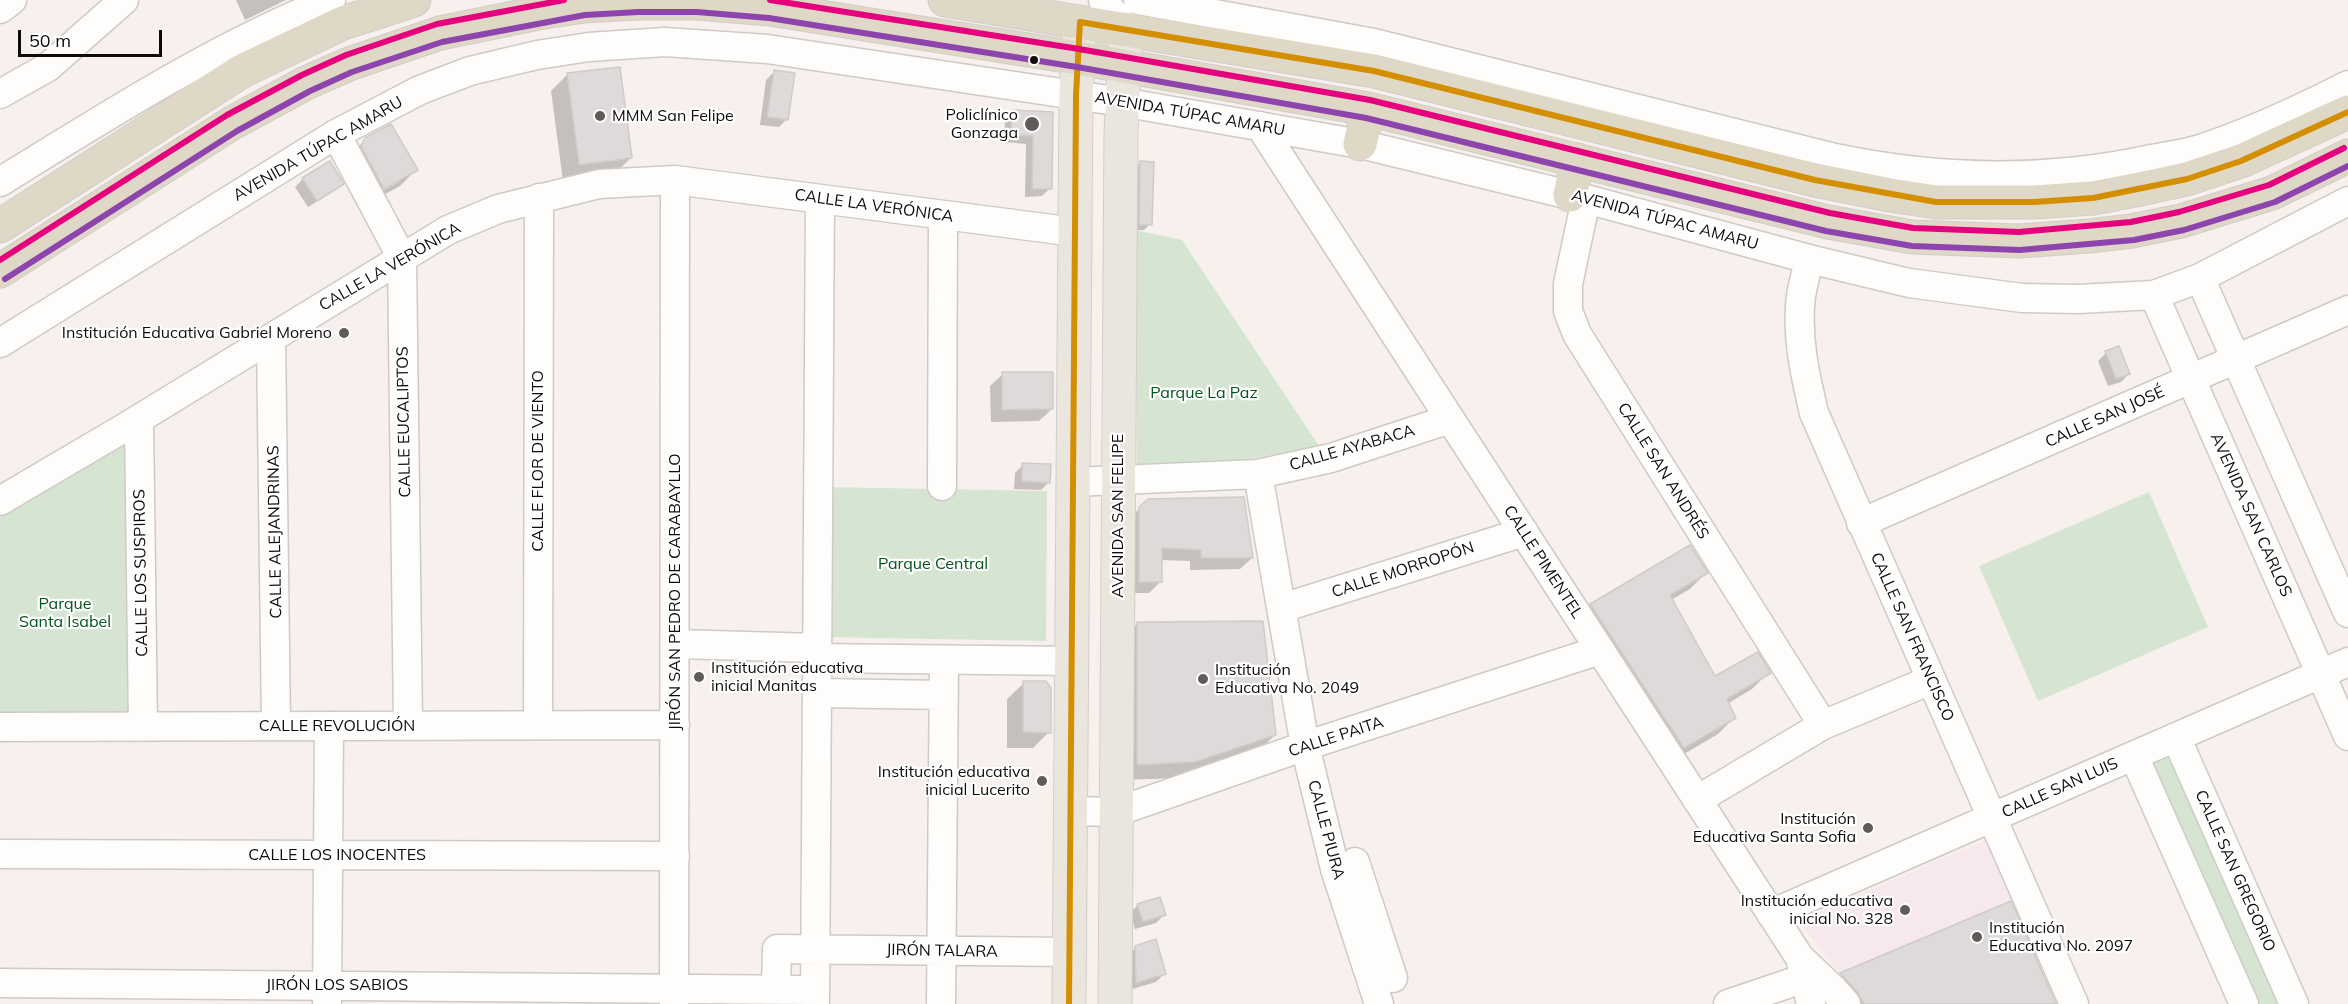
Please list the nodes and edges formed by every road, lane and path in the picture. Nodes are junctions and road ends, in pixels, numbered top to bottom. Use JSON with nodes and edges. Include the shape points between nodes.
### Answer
{"nodes":[{"id":1,"x":12,"y":0,"type":"edge"},
{"id":2,"x":124,"y":0,"type":"edge"},
{"id":3,"x":331,"y":0,"type":"edge"},
{"id":4,"x":414,"y":0,"type":"edge"},
{"id":5,"x":945,"y":0,"type":"edge"},
{"id":6,"x":1103,"y":0,"type":"edge"},
{"id":7,"x":0,"y":9,"type":"edge"},
{"id":8,"x":1086,"y":11,"type":"edge"},
{"id":9,"x":1257,"y":11,"type":"edge"},
{"id":10,"x":1132,"y":15,"type":"edge"},
{"id":11,"x":283,"y":36,"type":"junction"},
{"id":12,"x":1078,"y":58,"type":"junction"},
{"id":13,"x":1123,"y":66,"type":"junction"},
{"id":14,"x":2348,"y":85,"type":"edge"},
{"id":15,"x":0,"y":94,"type":"edge"},
{"id":16,"x":1076,"y":95,"type":"junction"},
{"id":17,"x":1541,"y":98,"type":"junction"},
{"id":18,"x":1122,"y":102,"type":"junction"},
{"id":19,"x":1368,"y":109,"type":"junction"},
{"id":20,"x":2348,"y":112,"type":"edge"},
{"id":21,"x":1260,"y":126,"type":"junction"},
{"id":22,"x":336,"y":134,"type":"junction"},
{"id":23,"x":1359,"y":144,"type":"junction"},
{"id":24,"x":2348,"y":156,"type":"edge"},
{"id":25,"x":1578,"y":160,"type":"junction"},
{"id":26,"x":2186,"y":166,"type":"junction"},
{"id":27,"x":675,"y":180,"type":"junction"},
{"id":28,"x":0,"y":182,"type":"edge"},
{"id":29,"x":1578,"y":197,"type":"junction"},
{"id":30,"x":538,"y":198,"type":"junction"},
{"id":31,"x":820,"y":199,"type":"junction"},
{"id":32,"x":2348,"y":201,"type":"edge"},
{"id":33,"x":943,"y":215,"type":"junction"},
{"id":34,"x":0,"y":226,"type":"edge"},
{"id":35,"x":1075,"y":232,"type":"junction"},
{"id":36,"x":402,"y":258,"type":"junction"},
{"id":37,"x":1809,"y":259,"type":"junction"},
{"id":38,"x":0,"y":271,"type":"edge"},
{"id":39,"x":2200,"y":278,"type":"junction"},
{"id":40,"x":2154,"y":295,"type":"junction"},
{"id":41,"x":2348,"y":310,"type":"edge"},
{"id":42,"x":271,"y":338,"type":"junction"},
{"id":43,"x":0,"y":343,"type":"edge"},
{"id":44,"x":239,"y":358,"type":"junction"},
{"id":45,"x":2236,"y":359,"type":"junction"},
{"id":46,"x":2191,"y":378,"type":"junction"},
{"id":47,"x":274,"y":417,"type":"junction"},
{"id":48,"x":1450,"y":419,"type":"junction"},
{"id":49,"x":139,"y":420,"type":"junction"},
{"id":50,"x":1258,"y":474,"type":"junction"},
{"id":51,"x":1119,"y":480,"type":"junction"},
{"id":52,"x":1073,"y":482,"type":"junction"},
{"id":53,"x":942,"y":486,"type":"dead end"},
{"id":54,"x":0,"y":501,"type":"edge"},
{"id":55,"x":1861,"y":523,"type":"junction"},
{"id":56,"x":1524,"y":532,"type":"junction"},
{"id":57,"x":1282,"y":608,"type":"junction"},
{"id":58,"x":2348,"y":613,"type":"edge"},
{"id":59,"x":675,"y":644,"type":"junction"},
{"id":60,"x":1600,"y":650,"type":"junction"},
{"id":61,"x":817,"y":653,"type":"junction"},
{"id":62,"x":944,"y":660,"type":"junction"},
{"id":63,"x":1072,"y":661,"type":"junction"},
{"id":64,"x":2348,"y":662,"type":"edge"},
{"id":65,"x":2321,"y":674,"type":"junction"},
{"id":66,"x":1931,"y":680,"type":"junction"},
{"id":67,"x":817,"y":693,"type":"junction"},
{"id":68,"x":944,"y":695,"type":"junction"},
{"id":69,"x":538,"y":725,"type":"junction"},
{"id":70,"x":675,"y":725,"type":"junction"},
{"id":71,"x":1823,"y":725,"type":"junction"},
{"id":72,"x":276,"y":726,"type":"junction"},
{"id":73,"x":329,"y":726,"type":"junction"},
{"id":74,"x":408,"y":726,"type":"junction"},
{"id":75,"x":0,"y":727,"type":"edge"},
{"id":76,"x":143,"y":727,"type":"junction"},
{"id":77,"x":2348,"y":736,"type":"edge"},
{"id":78,"x":2176,"y":737,"type":"junction"},
{"id":79,"x":1305,"y":746,"type":"junction"},
{"id":80,"x":2134,"y":756,"type":"junction"},
{"id":81,"x":1697,"y":800,"type":"junction"},
{"id":82,"x":1070,"y":811,"type":"junction"},
{"id":83,"x":1116,"y":812,"type":"junction"},
{"id":84,"x":1991,"y":818,"type":"junction"},
{"id":85,"x":0,"y":854,"type":"edge"},
{"id":86,"x":328,"y":855,"type":"junction"},
{"id":87,"x":675,"y":856,"type":"junction"},
{"id":88,"x":1355,"y":862,"type":"dead end"},
{"id":89,"x":1771,"y":914,"type":"junction"},
{"id":90,"x":815,"y":949,"type":"junction"},
{"id":91,"x":940,"y":951,"type":"junction"},
{"id":92,"x":1069,"y":952,"type":"junction"},
{"id":93,"x":1805,"y":980,"type":"edge"},
{"id":94,"x":0,"y":982,"type":"edge"},
{"id":95,"x":776,"y":989,"type":"junction"},
{"id":96,"x":1382,"y":989,"type":"edge"},
{"id":97,"x":327,"y":994,"type":"edge"},
{"id":98,"x":674,"y":996,"type":"edge"},
{"id":99,"x":815,"y":997,"type":"edge"},
{"id":100,"x":940,"y":1004,"type":"edge"},
{"id":101,"x":1069,"y":1004,"type":"edge"},
{"id":102,"x":1115,"y":1004,"type":"edge"},
{"id":103,"x":1728,"y":1004,"type":"edge"},
{"id":104,"x":1846,"y":1004,"type":"edge"},
{"id":105,"x":2074,"y":1004,"type":"edge"},
{"id":106,"x":2244,"y":1004,"type":"edge"},
{"id":107,"x":2294,"y":1004,"type":"edge"}],
"edges":[{"from":1,"to":7,"type":"street"},
{"from":2,"to":15,"type":"street","via":[[48,67]]},
{"from":3,"to":11,"type":"street"},
{"from":4,"to":11,"type":"highway","via":[[343,23]]},
{"from":5,"to":8,"type":"highway"},
{"from":6,"to":10,"type":"street"},
{"from":8,"to":10,"type":"highway"},
{"from":8,"to":12,"type":"main road"},
{"from":9,"to":10,"type":"street"},
{"from":9,"to":17,"type":"street","via":[[1374,43]]},
{"from":10,"to":13,"type":"main road","name":"AVENIDA SAN FELIPE"},
{"from":10,"to":17,"type":"highway","via":[[1374,71]]},
{"from":11,"to":28,"type":"street","via":[[234,44]]},
{"from":11,"to":34,"type":"highway","via":[[242,71]]},
{"from":12,"to":13,"type":"highway"},
{"from":12,"to":16,"type":"main road"},
{"from":12,"to":38,"type":"highway","via":[[770,9],[697,3],[584,6],[527,15],[440,33],[306,83],[232,123]]},
{"from":13,"to":18,"type":"main road","name":"AVENIDA SAN FELIPE"},
{"from":13,"to":19,"type":"highway"},
{"from":14,"to":26,"type":"street","via":[[2245,133]]},
{"from":16,"to":18,"type":"street","name":"AVENIDA TÚPAC AMARU"},
{"from":16,"to":22,"type":"street","name":"AVENIDA TÚPAC AMARU","via":[[767,49],[665,42],[589,48],[470,71],[420,90]]},
{"from":16,"to":35,"type":"main road"},
{"from":17,"to":26,"type":"highway","via":[[1719,142],[1854,188],[1936,202],[2093,198]]},
{"from":18,"to":21,"type":"street","name":"AVENIDA TÚPAC AMARU"},
{"from":18,"to":51,"type":"main road","name":"AVENIDA SAN FELIPE"},
{"from":19,"to":23,"type":"highway"},
{"from":19,"to":25,"type":"highway"},
{"from":20,"to":26,"type":"highway","via":[[2241,161]]},
{"from":21,"to":23,"type":"street","name":"AVENIDA TÚPAC AMARU"},
{"from":21,"to":48,"type":"street","name":"CALLE PIMENTEL"},
{"from":22,"to":36,"type":"street","name":"CALLE EUCALIPTOS"},
{"from":22,"to":43,"type":"street","name":"AVENIDA TÚPAC AMARU"},
{"from":23,"to":29,"type":"street","name":"AVENIDA TÚPAC AMARU"},
{"from":24,"to":25,"type":"highway","via":[[2272,193],[2181,221],[2110,234],[2019,241],[1912,237],[1868,230]]},
{"from":25,"to":29,"type":"highway"},
{"from":27,"to":30,"type":"street","name":"CALLE LA VERÓNICA","via":[[599,184]]},
{"from":27,"to":31,"type":"street","name":"CALLE LA VERÓNICA"},
{"from":27,"to":59,"type":"street","name":"JIRÓN SAN PEDRO DE CARABAYLLO"},
{"from":29,"to":37,"type":"street","name":"AVENIDA TÚPAC AMARU"},
{"from":29,"to":71,"type":"street","name":"CALLE SAN ANDRÉS","via":[[1568,284],[1568,311],[1577,334]]},
{"from":30,"to":36,"type":"street","name":"CALLE LA VERÓNICA","via":[[498,209],[448,230]]},
{"from":30,"to":69,"type":"street","name":"CALLE FLOR DE VIENTO"},
{"from":31,"to":33,"type":"street","name":"CALLE LA VERÓNICA"},
{"from":31,"to":61,"type":"street"},
{"from":32,"to":39,"type":"street","name":"AVENIDA TÚPAC AMARU"},
{"from":33,"to":35,"type":"street","name":"CALLE LA VERÓNICA"},
{"from":33,"to":53,"type":"street"},
{"from":35,"to":52,"type":"main road"},
{"from":36,"to":42,"type":"street","name":"CALLE LA VERÓNICA"},
{"from":36,"to":74,"type":"street","name":"CALLE EUCALIPTOS"},
{"from":37,"to":40,"type":"street","name":"AVENIDA TÚPAC AMARU","via":[[1909,283],[2022,298]]},
{"from":37,"to":55,"type":"street","name":"CALLE SAN FRANCISCO","via":[[1801,296],[1804,370],[1814,413]]},
{"from":39,"to":40,"type":"street","name":"AVENIDA TÚPAC AMARU"},
{"from":39,"to":45,"type":"street"},
{"from":40,"to":46,"type":"street","name":"AVENIDA SAN CARLOS"},
{"from":41,"to":45,"type":"street","name":"CALLE SAN JOSÉ"},
{"from":42,"to":44,"type":"street","name":"CALLE LA VERÓNICA"},
{"from":42,"to":47,"type":"street","name":"CALLE ALEJANDRINAS"},
{"from":44,"to":47,"type":"street"},
{"from":44,"to":49,"type":"street","name":"CALLE LA VERÓNICA"},
{"from":45,"to":46,"type":"street","name":"CALLE SAN JOSÉ"},
{"from":45,"to":58,"type":"street"},
{"from":46,"to":55,"type":"street","name":"CALLE SAN JOSÉ"},
{"from":46,"to":65,"type":"street","name":"AVENIDA SAN CARLOS"},
{"from":47,"to":72,"type":"street","name":"CALLE ALEJANDRINAS"},
{"from":48,"to":50,"type":"street","name":"CALLE AYABACA","via":[[1331,458]]},
{"from":48,"to":56,"type":"street","name":"CALLE PIMENTEL"},
{"from":49,"to":54,"type":"street","name":"CALLE LA VERÓNICA"},
{"from":49,"to":76,"type":"street","name":"CALLE LOS SUSPIROS"},
{"from":50,"to":51,"type":"street","name":"CALLE AYABACA"},
{"from":50,"to":57,"type":"street","name":"CALLE PIURA"},
{"from":51,"to":52,"type":"street","name":"CALLE AYABACA"},
{"from":51,"to":83,"type":"main road","name":"AVENIDA SAN FELIPE"},
{"from":52,"to":63,"type":"main road"},
{"from":55,"to":66,"type":"street","name":"CALLE SAN FRANCISCO"},
{"from":56,"to":57,"type":"street","name":"CALLE MORROPÓN"},
{"from":56,"to":60,"type":"street","name":"CALLE PIMENTEL"},
{"from":57,"to":79,"type":"street","name":"CALLE PIURA"},
{"from":59,"to":61,"type":"street"},
{"from":59,"to":70,"type":"street","name":"JIRÓN SAN PEDRO DE CARABAYLLO"},
{"from":60,"to":79,"type":"street","name":"CALLE PAITA"},
{"from":60,"to":81,"type":"street","name":"CALLE PIMENTEL"},
{"from":61,"to":62,"type":"street"},
{"from":61,"to":67,"type":"street"},
{"from":62,"to":63,"type":"street"},
{"from":62,"to":68,"type":"street"},
{"from":63,"to":82,"type":"main road"},
{"from":64,"to":65,"type":"street","name":"CALLE SAN LUIS"},
{"from":65,"to":77,"type":"street","name":"AVENIDA SAN CARLOS"},
{"from":65,"to":78,"type":"street","name":"CALLE SAN LUIS"},
{"from":66,"to":71,"type":"street"},
{"from":66,"to":84,"type":"street","name":"CALLE SAN FRANCISCO"},
{"from":67,"to":68,"type":"street"},
{"from":67,"to":90,"type":"street"},
{"from":68,"to":91,"type":"street"},
{"from":69,"to":70,"type":"street","name":"CALLE REVOLUCIÓN"},
{"from":69,"to":74,"type":"street","name":"CALLE REVOLUCIÓN"},
{"from":70,"to":87,"type":"street","name":"JIRÓN SAN PEDRO DE CARABAYLLO"},
{"from":71,"to":81,"type":"street"},
{"from":72,"to":73,"type":"street","name":"CALLE REVOLUCIÓN"},
{"from":72,"to":76,"type":"street","name":"CALLE REVOLUCIÓN"},
{"from":73,"to":74,"type":"street","name":"CALLE REVOLUCIÓN"},
{"from":73,"to":86,"type":"street"},
{"from":75,"to":76,"type":"street","name":"CALLE REVOLUCIÓN"},
{"from":78,"to":80,"type":"street","name":"CALLE SAN LUIS"},
{"from":78,"to":107,"type":"street","name":"CALLE SAN GREGORIO"},
{"from":79,"to":83,"type":"street","name":"CALLE PAITA"},
{"from":79,"to":96,"type":"street","name":"CALLE PIURA","via":[[1335,869]]},
{"from":80,"to":84,"type":"street","name":"CALLE SAN LUIS"},
{"from":80,"to":106,"type":"street"},
{"from":81,"to":89,"type":"street","name":"CALLE PIMENTEL"},
{"from":82,"to":83,"type":"street","name":"CALLE PAITA"},
{"from":82,"to":92,"type":"main road"},
{"from":83,"to":102,"type":"main road","name":"AVENIDA SAN FELIPE"},
{"from":84,"to":89,"type":"street","name":"CALLE SAN LUIS"},
{"from":84,"to":105,"type":"street","name":"CALLE SAN FRANCISCO"},
{"from":85,"to":86,"type":"street","name":"CALLE LOS INOCENTES"},
{"from":86,"to":87,"type":"street","name":"CALLE LOS INOCENTES"},
{"from":86,"to":97,"type":"street"},
{"from":87,"to":98,"type":"street","name":"JIRÓN SAN PEDRO DE CARABAYLLO"},
{"from":88,"to":96,"type":"street"},
{"from":89,"to":93,"type":"street","name":"CALLE PIMENTEL"},
{"from":90,"to":91,"type":"street","name":"JIRÓN TALARA"},
{"from":90,"to":95,"type":"street","name":"JIRÓN TALARA","via":[[777,949]]},
{"from":90,"to":99,"type":"street"},
{"from":91,"to":92,"type":"street","name":"JIRÓN TALARA"},
{"from":91,"to":100,"type":"street"},
{"from":92,"to":101,"type":"main road"},
{"from":93,"to":103,"type":"street"},
{"from":93,"to":104,"type":"street","name":"CALLE PIMENTEL","via":[[1833,989]]},
{"from":94,"to":97,"type":"street","name":"JIRÓN LOS SABIOS"},
{"from":95,"to":98,"type":"street","name":"JIRÓN LOS SABIOS"},
{"from":95,"to":99,"type":"street","name":"JIRÓN LOS SABIOS"},
{"from":97,"to":98,"type":"street","name":"JIRÓN LOS SABIOS"}]}
